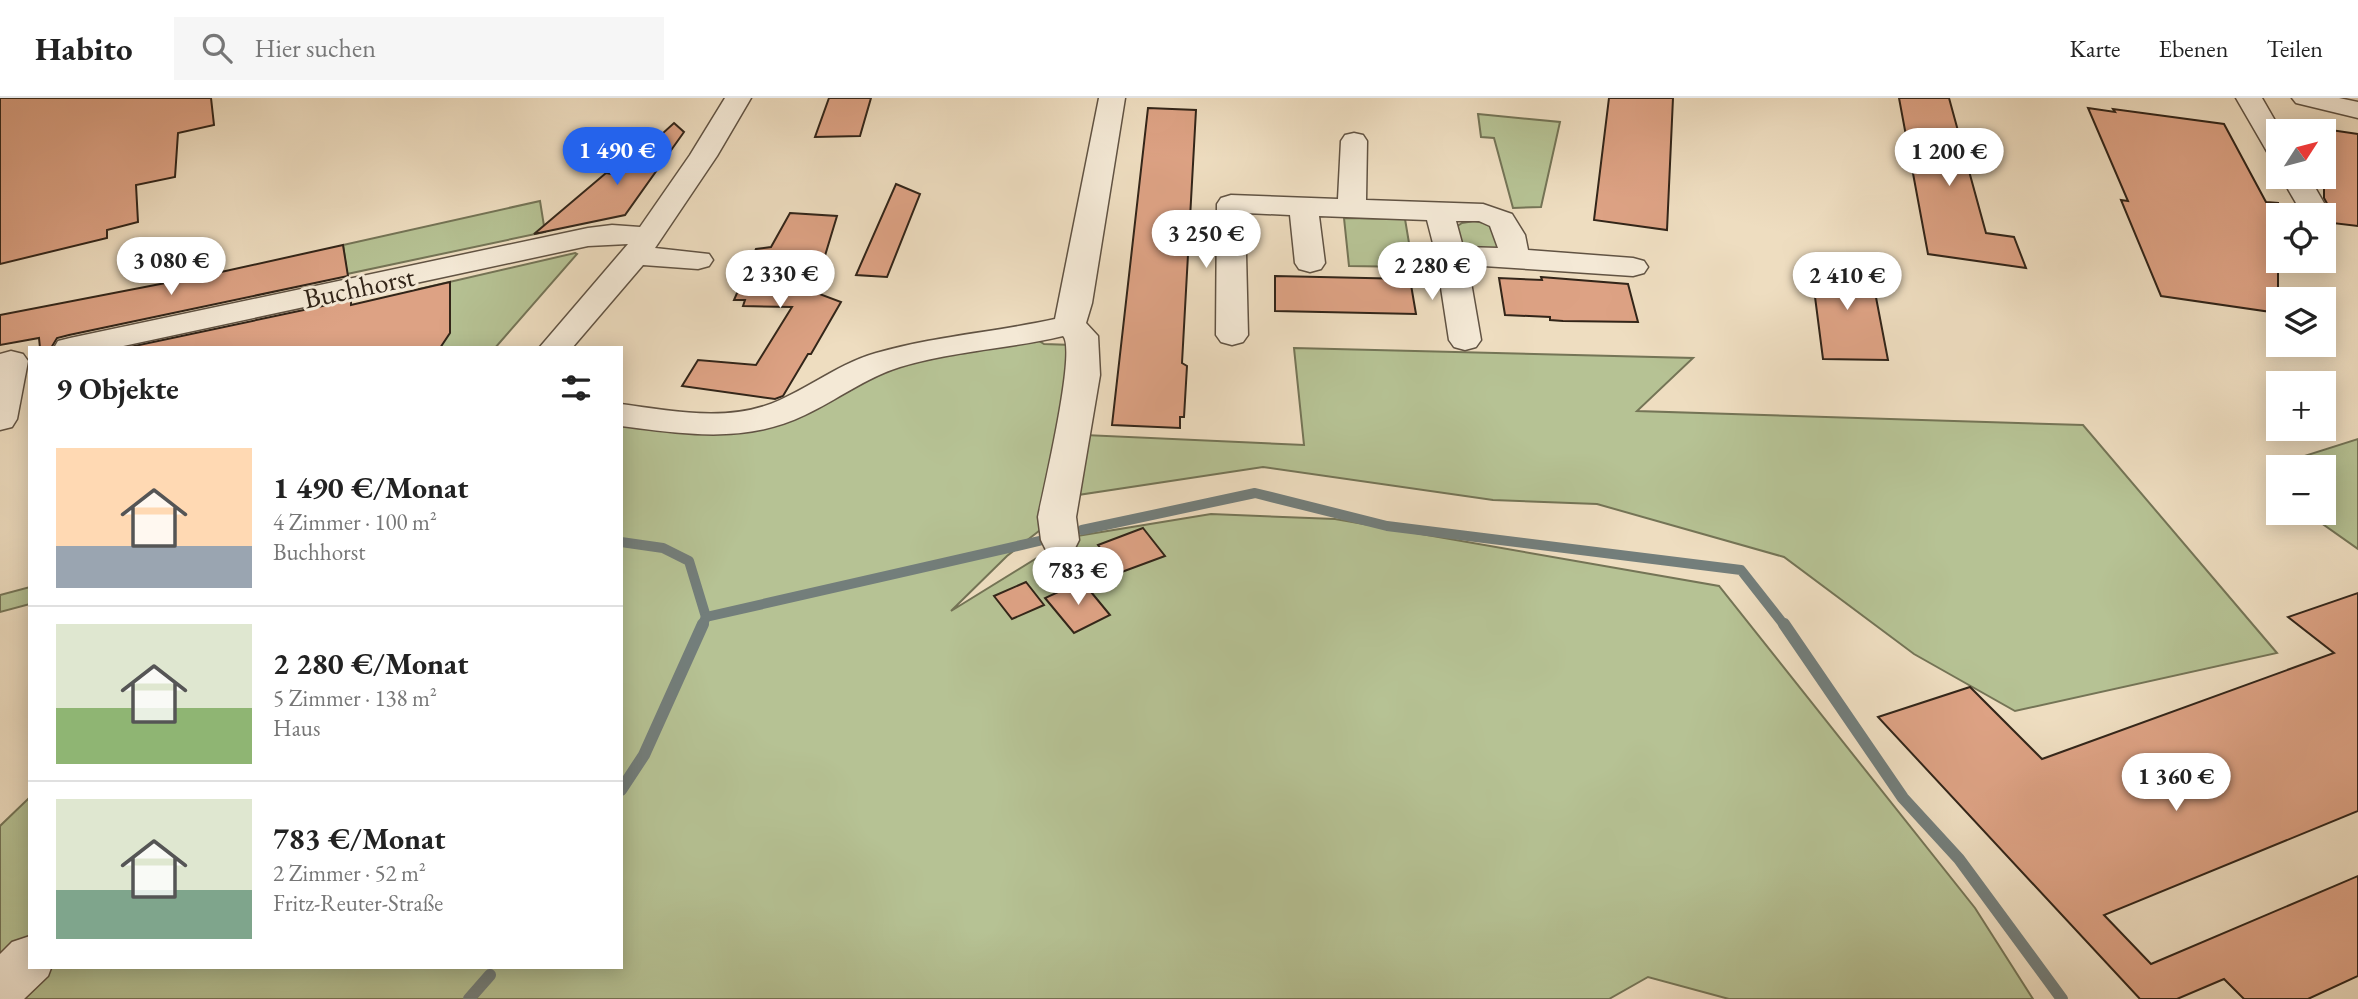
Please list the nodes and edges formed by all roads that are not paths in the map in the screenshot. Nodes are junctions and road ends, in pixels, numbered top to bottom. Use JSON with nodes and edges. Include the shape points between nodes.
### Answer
{"nodes":[{"id":1,"x":738,"y":98,"type":"edge"},
{"id":2,"x":1112,"y":98,"type":"edge"},
{"id":3,"x":2249,"y":98,"type":"edge"},
{"id":4,"x":2305,"y":98,"type":"edge"},
{"id":5,"x":2358,"y":110,"type":"edge"},
{"id":6,"x":2266,"y":128,"type":"edge"},
{"id":7,"x":1354,"y":141,"type":"dead end"},
{"id":8,"x":1304,"y":207,"type":"junction"},
{"id":9,"x":1352,"y":208,"type":"junction"},
{"id":10,"x":1440,"y":212,"type":"junction"},
{"id":11,"x":642,"y":245,"type":"junction"},
{"id":12,"x":1451,"y":255,"type":"junction"},
{"id":13,"x":1515,"y":258,"type":"junction"},
{"id":14,"x":698,"y":260,"type":"dead end"},
{"id":15,"x":1310,"y":263,"type":"dead end"},
{"id":16,"x":1633,"y":267,"type":"dead end"},
{"id":17,"x":1069,"y":325,"type":"junction"},
{"id":18,"x":1232,"y":335,"type":"dead end"},
{"id":19,"x":1465,"y":340,"type":"dead end"},
{"id":20,"x":79,"y":346,"type":"edge"},
{"id":21,"x":557,"y":346,"type":"edge"},
{"id":22,"x":14,"y":361,"type":"edge"},
{"id":23,"x":623,"y":415,"type":"edge"},
{"id":24,"x":0,"y":419,"type":"edge"},
{"id":25,"x":1060,"y":540,"type":"dead end"},
{"id":26,"x":28,"y":961,"type":"edge"},
{"id":27,"x":0,"y":988,"type":"edge"}],
"edges":[{"from":1,"to":11,"type":"street"},
{"from":2,"to":17,"type":"street"},
{"from":3,"to":6,"type":"street"},
{"from":4,"to":5,"type":"street"},
{"from":7,"to":9,"type":"street"},
{"from":8,"to":9,"type":"street"},
{"from":8,"to":15,"type":"street"},
{"from":8,"to":18,"type":"street","via":[[1231,204]]},
{"from":9,"to":10,"type":"street"},
{"from":10,"to":12,"type":"street"},
{"from":10,"to":13,"type":"street","via":[[1483,213],[1502,220]]},
{"from":11,"to":14,"type":"street","name":"Buchhorst"},
{"from":11,"to":20,"type":"street","name":"Buchhorst","via":[[612,234],[588,237]]},
{"from":11,"to":21,"type":"street"},
{"from":12,"to":13,"type":"street"},
{"from":12,"to":19,"type":"street"},
{"from":13,"to":16,"type":"street"},
{"from":17,"to":23,"type":"street","via":[[885,361],[761,420],[720,426]]},
{"from":17,"to":25,"type":"street","via":[[1082,335],[1083,375],[1056,517]]},
{"from":22,"to":24,"type":"street"},
{"from":26,"to":27,"type":"street"}]}
